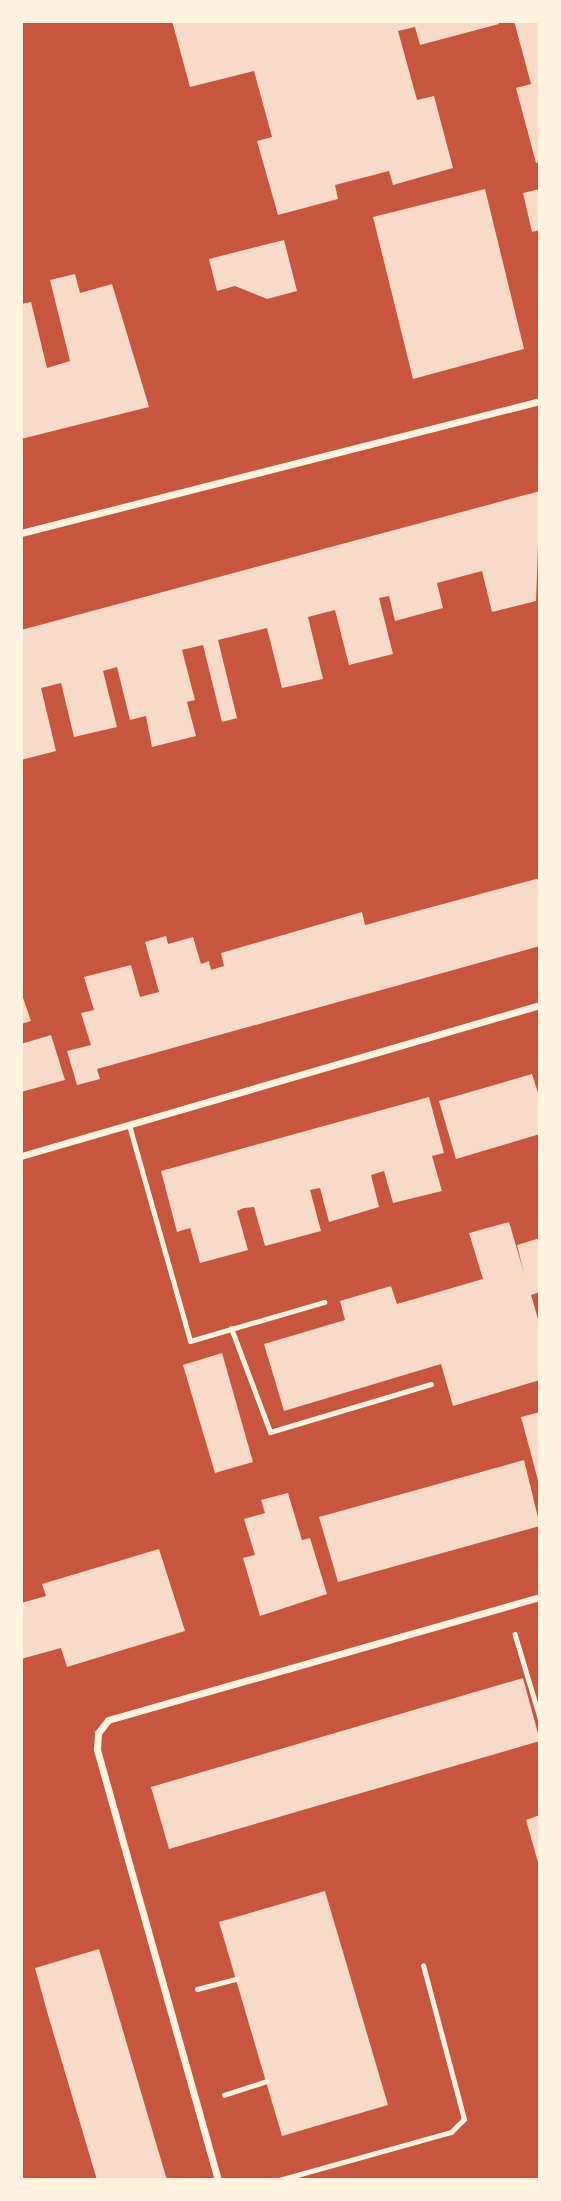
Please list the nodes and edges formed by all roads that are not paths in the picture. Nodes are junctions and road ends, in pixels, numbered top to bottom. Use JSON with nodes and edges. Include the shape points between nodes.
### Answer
{"nodes":[{"id":1,"x":540,"y":401,"type":"edge"},
{"id":2,"x":21,"y":533,"type":"edge"},
{"id":3,"x":540,"y":1005,"type":"edge"},
{"id":4,"x":128,"y":1125,"type":"junction"},
{"id":5,"x":21,"y":1156,"type":"edge"},
{"id":6,"x":324,"y":1302,"type":"dead end"},
{"id":7,"x":231,"y":1328,"type":"junction"},
{"id":8,"x":431,"y":1384,"type":"dead end"},
{"id":9,"x":540,"y":1597,"type":"edge"},
{"id":10,"x":424,"y":1965,"type":"dead end"},
{"id":11,"x":218,"y":2180,"type":"edge"},
{"id":12,"x":279,"y":2180,"type":"edge"}],
"edges":[{"from":1,"to":2,"type":"street"},
{"from":3,"to":4,"type":"street"},
{"from":4,"to":5,"type":"street"},
{"from":4,"to":7,"type":"lane","via":[[190,1341]]},
{"from":6,"to":7,"type":"lane"},
{"from":7,"to":8,"type":"lane","via":[[270,1432]]},
{"from":9,"to":11,"type":"street","via":[[108,1720],[98,1733],[97,1749]]},
{"from":10,"to":12,"type":"lane","via":[[464,2119],[451,2132]]}]}
